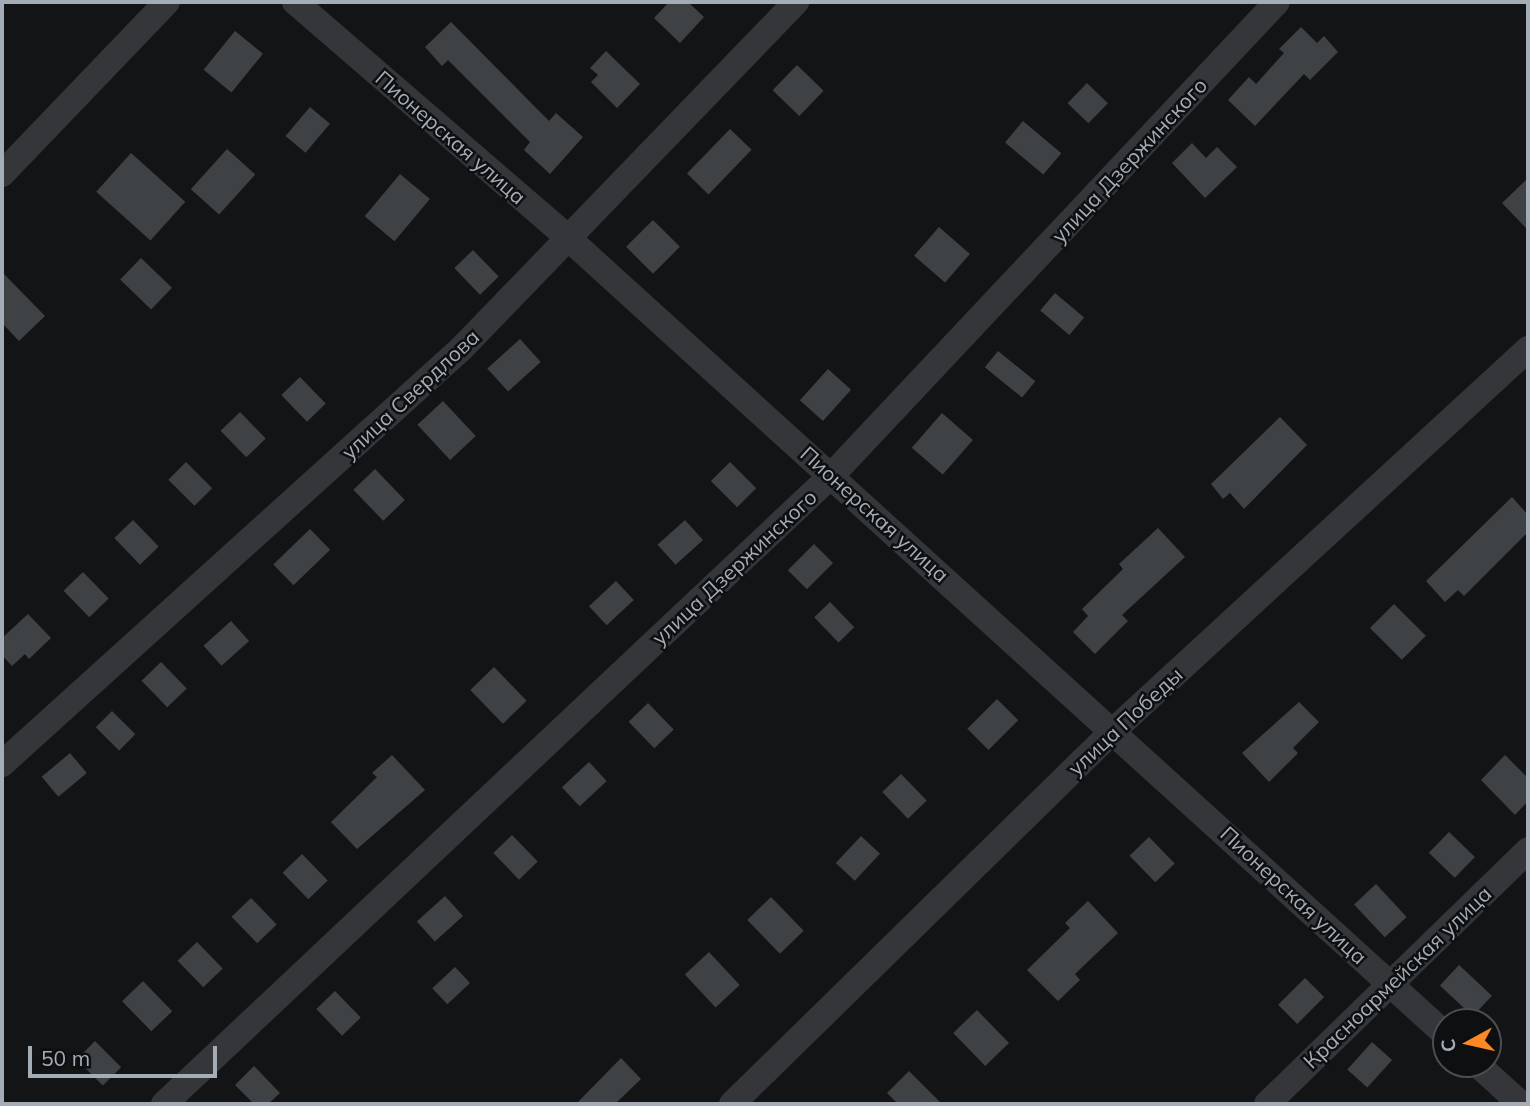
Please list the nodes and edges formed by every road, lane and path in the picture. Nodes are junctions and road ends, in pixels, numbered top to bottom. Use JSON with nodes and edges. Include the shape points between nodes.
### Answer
{"nodes":[{"id":1,"x":167,"y":2,"type":"edge"},
{"id":2,"x":295,"y":2,"type":"edge"},
{"id":3,"x":796,"y":2,"type":"edge"},
{"id":4,"x":1277,"y":2,"type":"edge"},
{"id":5,"x":2,"y":174,"type":"edge"},
{"id":6,"x":568,"y":237,"type":"junction"},
{"id":7,"x":1528,"y":349,"type":"edge"},
{"id":8,"x":832,"y":475,"type":"junction"},
{"id":9,"x":1114,"y":730,"type":"junction"},
{"id":10,"x":2,"y":764,"type":"edge"},
{"id":11,"x":1528,"y":850,"type":"edge"},
{"id":12,"x":1389,"y":982,"type":"junction"},
{"id":13,"x":1432,"y":1022,"type":"edge"},
{"id":14,"x":1492,"y":1078,"type":"edge"},
{"id":15,"x":164,"y":1104,"type":"edge"},
{"id":16,"x":732,"y":1104,"type":"edge"},
{"id":17,"x":1267,"y":1104,"type":"edge"},
{"id":18,"x":1521,"y":1104,"type":"edge"}],
"edges":[{"from":1,"to":5,"type":"street"},
{"from":2,"to":6,"type":"street","name":"Пионерская улица"},
{"from":3,"to":6,"type":"street","name":"улица Свердлова"},
{"from":4,"to":8,"type":"street","name":"улица Дзержинского"},
{"from":6,"to":8,"type":"street","name":"Пионерская улица"},
{"from":6,"to":10,"type":"street","name":"улица Свердлова","via":[[462,348]]},
{"from":7,"to":9,"type":"street","name":"улица Победы"},
{"from":8,"to":9,"type":"street","name":"Пионерская улица"},
{"from":8,"to":15,"type":"street","name":"улица Дзержинского"},
{"from":9,"to":12,"type":"street","name":"Пионерская улица"},
{"from":9,"to":16,"type":"street","name":"улица Победы"},
{"from":11,"to":12,"type":"street","name":"Красноармейская улица"},
{"from":12,"to":13,"type":"street","name":"Пионерская улица"},
{"from":12,"to":17,"type":"street","name":"Красноармейская улица"},
{"from":14,"to":18,"type":"street"}]}
